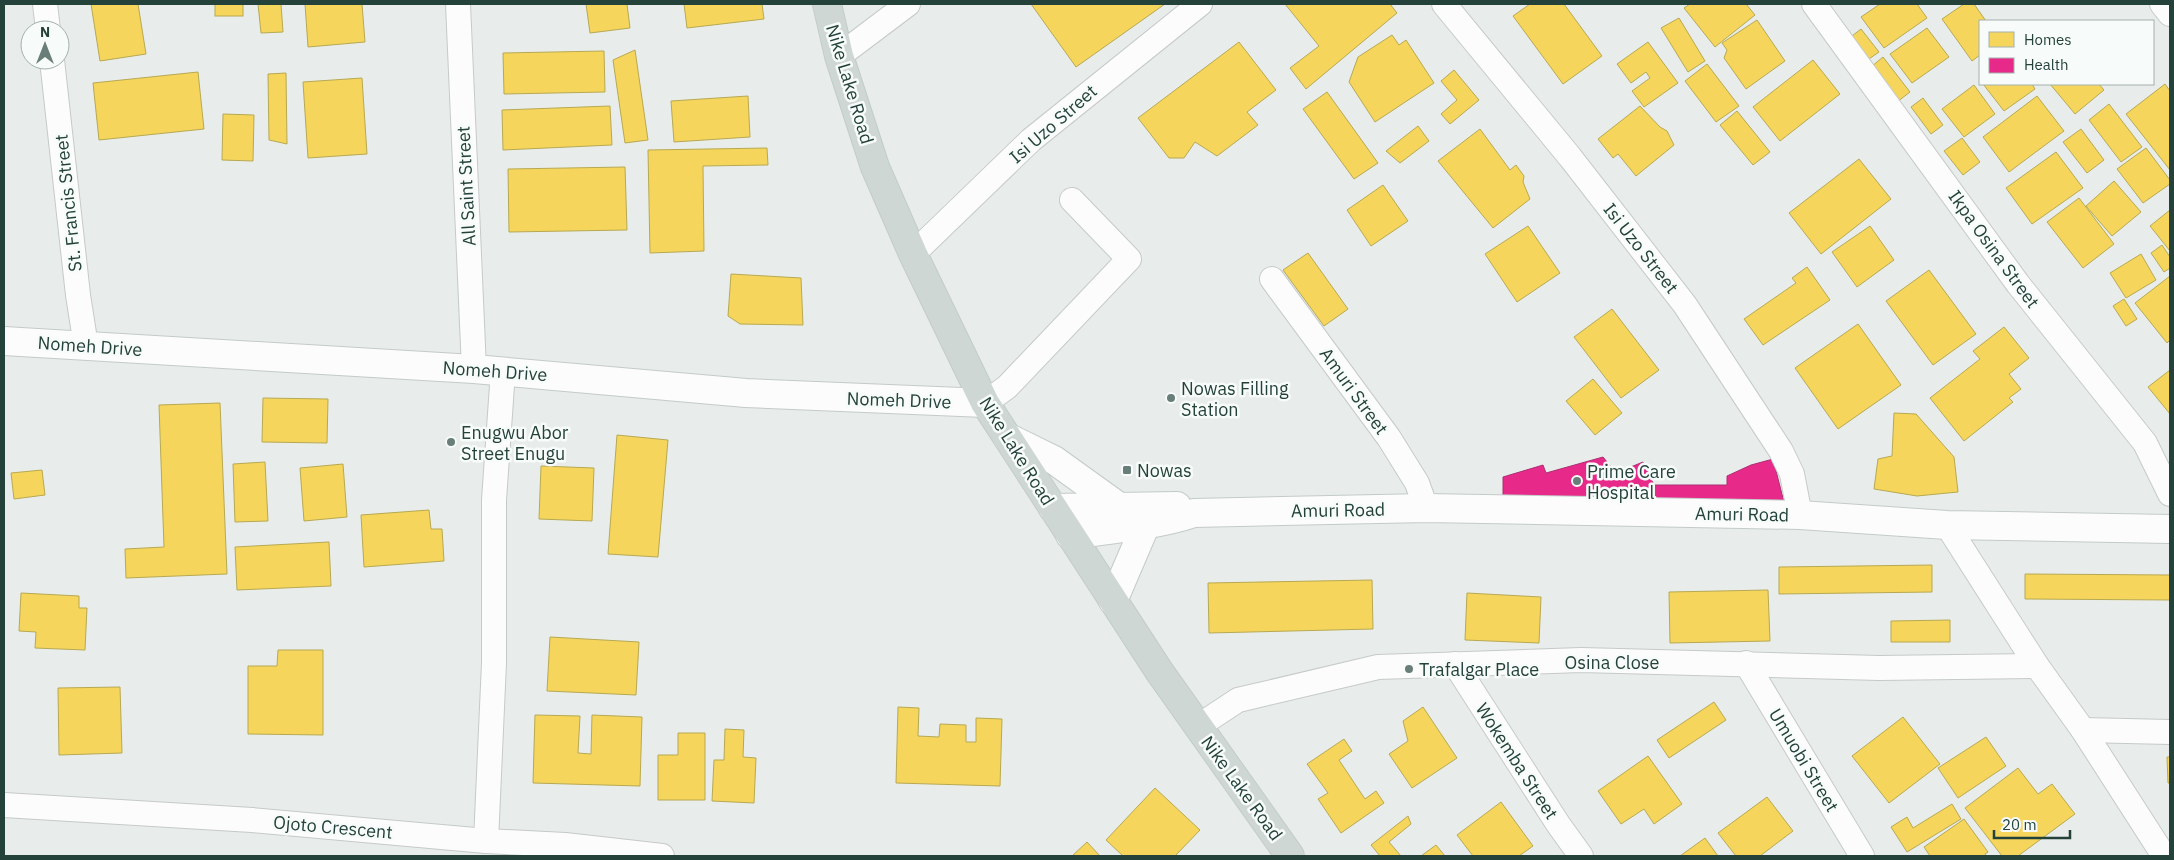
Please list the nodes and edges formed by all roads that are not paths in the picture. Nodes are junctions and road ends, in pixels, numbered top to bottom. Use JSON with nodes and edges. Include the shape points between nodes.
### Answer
{"nodes":[{"id":1,"x":45,"y":4,"type":"edge"},
{"id":2,"x":458,"y":4,"type":"edge"},
{"id":3,"x":827,"y":4,"type":"edge"},
{"id":4,"x":908,"y":4,"type":"edge"},
{"id":5,"x":1200,"y":4,"type":"edge"},
{"id":6,"x":1444,"y":4,"type":"edge"},
{"id":7,"x":1814,"y":4,"type":"edge"},
{"id":8,"x":2162,"y":4,"type":"edge"},
{"id":9,"x":2170,"y":14,"type":"edge"},
{"id":10,"x":47,"y":20,"type":"edge"},
{"id":11,"x":839,"y":56,"type":"junction"},
{"id":12,"x":53,"y":70,"type":"edge"},
{"id":13,"x":1072,"y":200,"type":"dead end"},
{"id":14,"x":913,"y":254,"type":"junction"},
{"id":15,"x":1272,"y":279,"type":"dead end"},
{"id":16,"x":4,"y":341,"type":"edge"},
{"id":17,"x":86,"y":346,"type":"junction"},
{"id":18,"x":474,"y":369,"type":"junction"},
{"id":19,"x":503,"y":371,"type":"junction"},
{"id":20,"x":985,"y":403,"type":"junction"},
{"id":21,"x":1007,"y":437,"type":"junction"},
{"id":22,"x":2170,"y":494,"type":"edge"},
{"id":23,"x":1118,"y":506,"type":"junction"},
{"id":24,"x":1053,"y":508,"type":"junction"},
{"id":25,"x":1426,"y":508,"type":"junction"},
{"id":26,"x":1194,"y":513,"type":"junction"},
{"id":27,"x":1800,"y":515,"type":"junction"},
{"id":28,"x":1146,"y":524,"type":"junction"},
{"id":29,"x":1947,"y":525,"type":"junction"},
{"id":30,"x":2170,"y":529,"type":"edge"},
{"id":31,"x":1070,"y":534,"type":"junction"},
{"id":32,"x":1113,"y":601,"type":"junction"},
{"id":33,"x":1746,"y":663,"type":"junction"},
{"id":34,"x":1455,"y":664,"type":"junction"},
{"id":35,"x":2037,"y":666,"type":"junction"},
{"id":36,"x":1197,"y":727,"type":"junction"},
{"id":37,"x":2083,"y":730,"type":"junction"},
{"id":38,"x":2170,"y":732,"type":"edge"},
{"id":39,"x":4,"y":805,"type":"edge"},
{"id":40,"x":492,"y":846,"type":"edge"},
{"id":41,"x":662,"y":856,"type":"edge"},
{"id":42,"x":1290,"y":856,"type":"edge"},
{"id":43,"x":1581,"y":856,"type":"edge"},
{"id":44,"x":1862,"y":856,"type":"edge"},
{"id":45,"x":2164,"y":856,"type":"edge"}],
"edges":[{"from":1,"to":10,"type":"street"},
{"from":2,"to":18,"type":"street","name":"All Saint Street"},
{"from":3,"to":11,"type":"main road","name":"Nike Lake Road"},
{"from":4,"to":11,"type":"street"},
{"from":5,"to":14,"type":"street","name":"Isi Uzo Street","via":[[1031,140]]},
{"from":6,"to":27,"type":"street","name":"Isi Uzo Street","via":[[1570,157],[1684,305],[1781,451],[1792,474]]},
{"from":7,"to":22,"type":"street","name":"Ikpa Osina Street","via":[[2018,284],[2144,442]]},
{"from":8,"to":9,"type":"street"},
{"from":11,"to":14,"type":"main road","name":"Nike Lake Road","via":[[875,167]]},
{"from":12,"to":17,"type":"street","name":"St. Francis Street"},
{"from":13,"to":20,"type":"street","via":[[1129,259],[1007,388]]},
{"from":14,"to":20,"type":"main road","name":"Nike Lake Road"},
{"from":15,"to":25,"type":"street","name":"Amuri Street","via":[[1389,438],[1417,483]]},
{"from":16,"to":17,"type":"main road","name":"Nomeh Drive"},
{"from":17,"to":18,"type":"main road","name":"Nomeh Drive"},
{"from":18,"to":19,"type":"main road","name":"Nomeh Drive"},
{"from":19,"to":20,"type":"main road","name":"Nomeh Drive","via":[[746,393]]},
{"from":19,"to":40,"type":"street","via":[[494,500]]},
{"from":20,"to":21,"type":"main road","name":"Nike Lake Road"},
{"from":21,"to":23,"type":"main road","via":[[1054,460]]},
{"from":21,"to":24,"type":"main road","name":"Nike Lake Road"},
{"from":23,"to":24,"type":"main road","name":"Amuri Road"},
{"from":23,"to":26,"type":"main road","name":"Amuri Road","via":[[1178,506]]},
{"from":24,"to":31,"type":"main road","name":"Nike Lake Road"},
{"from":25,"to":26,"type":"main road","name":"Amuri Road"},
{"from":25,"to":27,"type":"main road","name":"Amuri Road"},
{"from":26,"to":28,"type":"main road","name":"Amuri Road"},
{"from":27,"to":29,"type":"main road","name":"Amuri Road"},
{"from":28,"to":31,"type":"main road","name":"Amuri Road"},
{"from":28,"to":32,"type":"main road"},
{"from":29,"to":30,"type":"main road","name":"Amuri Road"},
{"from":29,"to":35,"type":"street"},
{"from":31,"to":32,"type":"main road","name":"Nike Lake Road"},
{"from":32,"to":36,"type":"main road","name":"Nike Lake Road"},
{"from":33,"to":34,"type":"street","name":"Osina Close","via":[[1581,660]]},
{"from":33,"to":35,"type":"street","name":"Osina Close","via":[[1879,668]]},
{"from":33,"to":44,"type":"street","name":"Umuobi Street"},
{"from":34,"to":36,"type":"street","name":"Osina Close","via":[[1378,667],[1238,700]]},
{"from":34,"to":43,"type":"street","name":"Wokemba Street"},
{"from":35,"to":37,"type":"street"},
{"from":36,"to":42,"type":"main road","name":"Nike Lake Road"},
{"from":37,"to":38,"type":"street"},
{"from":37,"to":45,"type":"street"},
{"from":39,"to":40,"type":"street","name":"Ojoto Crescent","via":[[232,818]]},
{"from":40,"to":41,"type":"street","name":"Ojoto Crescent","via":[[565,845]]}]}
